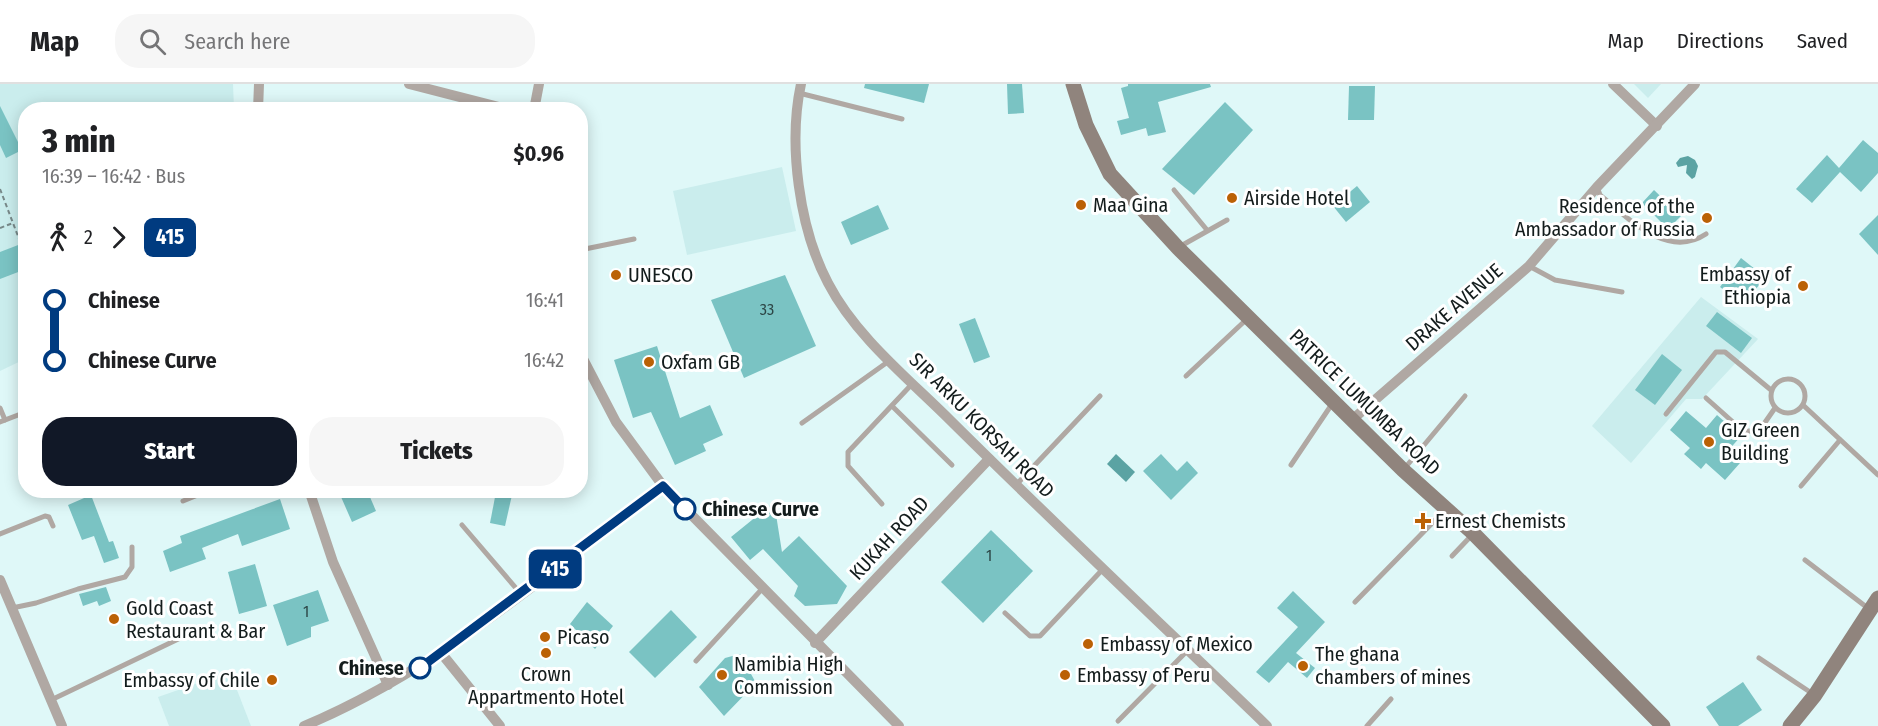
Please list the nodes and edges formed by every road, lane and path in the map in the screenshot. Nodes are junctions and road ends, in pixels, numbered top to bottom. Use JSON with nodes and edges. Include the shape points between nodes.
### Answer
{"nodes":[{"id":1,"x":259,"y":84,"type":"edge"},
{"id":2,"x":409,"y":84,"type":"edge"},
{"id":3,"x":538,"y":84,"type":"edge"},
{"id":4,"x":1073,"y":84,"type":"edge"},
{"id":5,"x":1612,"y":84,"type":"edge"},
{"id":6,"x":1695,"y":84,"type":"edge"},
{"id":7,"x":800,"y":88,"type":"edge"},
{"id":8,"x":258,"y":102,"type":"edge"},
{"id":9,"x":479,"y":102,"type":"edge"},
{"id":10,"x":535,"y":102,"type":"edge"},
{"id":11,"x":902,"y":118,"type":"dead end"},
{"id":12,"x":1658,"y":126,"type":"junction"},
{"id":13,"x":1597,"y":188,"type":"junction"},
{"id":14,"x":0,"y":189,"type":"edge"},
{"id":15,"x":1174,"y":190,"type":"dead end"},
{"id":16,"x":1227,"y":220,"type":"dead end"},
{"id":17,"x":14,"y":223,"type":"junction"},
{"id":18,"x":0,"y":228,"type":"edge"},
{"id":19,"x":1207,"y":230,"type":"junction"},
{"id":20,"x":1706,"y":234,"type":"dead end"},
{"id":21,"x":18,"y":235,"type":"edge"},
{"id":22,"x":634,"y":239,"type":"dead end"},
{"id":23,"x":588,"y":248,"type":"edge"},
{"id":24,"x":1178,"y":248,"type":"junction"},
{"id":25,"x":1529,"y":266,"type":"junction"},
{"id":26,"x":1622,"y":292,"type":"dead end"},
{"id":27,"x":1249,"y":317,"type":"junction"},
{"id":28,"x":890,"y":360,"type":"junction"},
{"id":29,"x":588,"y":368,"type":"edge"},
{"id":30,"x":1186,"y":376,"type":"dead end"},
{"id":31,"x":913,"y":383,"type":"junction"},
{"id":32,"x":1771,"y":390,"type":"junction"},
{"id":33,"x":1100,"y":396,"type":"dead end"},
{"id":34,"x":1465,"y":396,"type":"dead end"},
{"id":35,"x":1706,"y":398,"type":"dead end"},
{"id":36,"x":1334,"y":401,"type":"junction"},
{"id":37,"x":1803,"y":405,"type":"junction"},
{"id":38,"x":892,"y":406,"type":"junction"},
{"id":39,"x":0,"y":408,"type":"edge"},
{"id":40,"x":1775,"y":408,"type":"junction"},
{"id":41,"x":1666,"y":414,"type":"dead end"},
{"id":42,"x":18,"y":415,"type":"edge"},
{"id":43,"x":1353,"y":419,"type":"junction"},
{"id":44,"x":3,"y":421,"type":"edge"},
{"id":45,"x":802,"y":423,"type":"dead end"},
{"id":46,"x":1840,"y":440,"type":"junction"},
{"id":47,"x":989,"y":459,"type":"junction"},
{"id":48,"x":952,"y":465,"type":"dead end"},
{"id":49,"x":1291,"y":465,"type":"dead end"},
{"id":50,"x":1403,"y":471,"type":"junction"},
{"id":51,"x":1878,"y":476,"type":"edge"},
{"id":52,"x":1016,"y":485,"type":"junction"},
{"id":53,"x":663,"y":486,"type":"junction"},
{"id":54,"x":1801,"y":486,"type":"dead end"},
{"id":55,"x":190,"y":498,"type":"edge"},
{"id":56,"x":312,"y":498,"type":"edge"},
{"id":57,"x":183,"y":501,"type":"dead end"},
{"id":58,"x":882,"y":504,"type":"dead end"},
{"id":59,"x":1446,"y":509,"type":"junction"},
{"id":60,"x":462,"y":525,"type":"dead end"},
{"id":61,"x":53,"y":526,"type":"dead end"},
{"id":62,"x":1473,"y":533,"type":"junction"},
{"id":63,"x":0,"y":534,"type":"edge"},
{"id":64,"x":132,"y":547,"type":"dead end"},
{"id":65,"x":1452,"y":556,"type":"dead end"},
{"id":66,"x":1805,"y":560,"type":"dead end"},
{"id":67,"x":1103,"y":568,"type":"junction"},
{"id":68,"x":0,"y":580,"type":"edge"},
{"id":69,"x":762,"y":589,"type":"junction"},
{"id":70,"x":521,"y":594,"type":"junction"},
{"id":71,"x":1355,"y":602,"type":"dead end"},
{"id":72,"x":1874,"y":604,"type":"edge"},
{"id":73,"x":12,"y":608,"type":"junction"},
{"id":74,"x":1005,"y":614,"type":"dead end"},
{"id":75,"x":195,"y":631,"type":"dead end"},
{"id":76,"x":815,"y":643,"type":"junction"},
{"id":77,"x":1188,"y":650,"type":"junction"},
{"id":78,"x":442,"y":654,"type":"junction"},
{"id":79,"x":1759,"y":658,"type":"dead end"},
{"id":80,"x":696,"y":661,"type":"dead end"},
{"id":81,"x":388,"y":685,"type":"junction"},
{"id":82,"x":1815,"y":694,"type":"junction"},
{"id":83,"x":1391,"y":699,"type":"dead end"},
{"id":84,"x":51,"y":700,"type":"junction"},
{"id":85,"x":1118,"y":721,"type":"dead end"},
{"id":86,"x":62,"y":726,"type":"edge"},
{"id":87,"x":304,"y":726,"type":"edge"},
{"id":88,"x":500,"y":726,"type":"edge"},
{"id":89,"x":899,"y":726,"type":"edge"},
{"id":90,"x":1267,"y":726,"type":"edge"},
{"id":91,"x":1366,"y":726,"type":"edge"},
{"id":92,"x":1663,"y":726,"type":"edge"},
{"id":93,"x":1790,"y":726,"type":"edge"}],
"edges":[{"from":1,"to":8,"type":"street"},
{"from":2,"to":9,"type":"street"},
{"from":3,"to":10,"type":"street"},
{"from":4,"to":24,"type":"street","name":"PATRICE LUMUMBA ROAD","via":[[1086,125],[1110,174]]},
{"from":5,"to":12,"type":"street"},
{"from":6,"to":12,"type":"street","name":"DRAKE AVENUE"},
{"from":7,"to":11,"type":"lane"},
{"from":7,"to":28,"type":"street","name":"SIR ARKU KORSAH ROAD","via":[[796,173],[809,231],[827,282],[846,312]]},
{"from":12,"to":13,"type":"street","name":"DRAKE AVENUE"},
{"from":13,"to":20,"type":"lane","via":[[1600,195],[1657,239],[1682,242]]},
{"from":13,"to":25,"type":"street","name":"DRAKE AVENUE"},
{"from":14,"to":17,"type":"path"},
{"from":15,"to":19,"type":"lane"},
{"from":16,"to":19,"type":"lane"},
{"from":17,"to":18,"type":"path"},
{"from":17,"to":21,"type":"path"},
{"from":19,"to":24,"type":"lane"},
{"from":22,"to":23,"type":"lane"},
{"from":24,"to":27,"type":"street","name":"PATRICE LUMUMBA ROAD"},
{"from":25,"to":26,"type":"lane","via":[[1555,280]]},
{"from":25,"to":43,"type":"street","name":"DRAKE AVENUE"},
{"from":27,"to":30,"type":"lane"},
{"from":27,"to":36,"type":"street","name":"PATRICE LUMUMBA ROAD"},
{"from":28,"to":31,"type":"street","name":"SIR ARKU KORSAH ROAD"},
{"from":28,"to":45,"type":"lane"},
{"from":29,"to":53,"type":"street","via":[[616,422]]},
{"from":31,"to":38,"type":"lane"},
{"from":31,"to":47,"type":"street","name":"SIR ARKU KORSAH ROAD"},
{"from":32,"to":37,"type":"lane","via":[[1778,381],[1790,378],[1800,383],[1806,394]]},
{"from":32,"to":40,"type":"lane"},
{"from":32,"to":41,"type":"lane","via":[[1725,352],[1716,352]]},
{"from":33,"to":52,"type":"lane"},
{"from":34,"to":50,"type":"lane"},
{"from":35,"to":40,"type":"lane","via":[[1743,431],[1759,431]]},
{"from":36,"to":43,"type":"street","name":"PATRICE LUMUMBA ROAD"},
{"from":36,"to":49,"type":"lane"},
{"from":37,"to":40,"type":"lane","via":[[1790,414]]},
{"from":37,"to":46,"type":"lane"},
{"from":38,"to":48,"type":"lane"},
{"from":38,"to":58,"type":"lane","via":[[848,452],[846,459]]},
{"from":39,"to":44,"type":"lane"},
{"from":42,"to":44,"type":"lane"},
{"from":43,"to":50,"type":"street","name":"PATRICE LUMUMBA ROAD"},
{"from":46,"to":51,"type":"lane"},
{"from":46,"to":54,"type":"lane"},
{"from":47,"to":52,"type":"street","name":"SIR ARKU KORSAH ROAD"},
{"from":47,"to":76,"type":"street","name":"KUKAH ROAD"},
{"from":50,"to":59,"type":"street","name":"PATRICE LUMUMBA ROAD"},
{"from":52,"to":67,"type":"street","name":"SIR ARKU KORSAH ROAD"},
{"from":53,"to":69,"type":"street"},
{"from":53,"to":70,"type":"street"},
{"from":55,"to":57,"type":"lane"},
{"from":56,"to":81,"type":"street","via":[[333,562]]},
{"from":59,"to":62,"type":"street","name":"PATRICE LUMUMBA ROAD"},
{"from":59,"to":71,"type":"lane"},
{"from":60,"to":70,"type":"lane"},
{"from":61,"to":63,"type":"lane","via":[[45,516]]},
{"from":62,"to":65,"type":"lane"},
{"from":62,"to":92,"type":"street","name":"PATRICE LUMUMBA ROAD"},
{"from":64,"to":73,"type":"lane","via":[[132,567],[125,577]]},
{"from":66,"to":72,"type":"lane"},
{"from":67,"to":74,"type":"lane","via":[[1040,636],[1030,636]]},
{"from":67,"to":77,"type":"street","name":"SIR ARKU KORSAH ROAD"},
{"from":68,"to":73,"type":"street"},
{"from":69,"to":76,"type":"street"},
{"from":69,"to":80,"type":"lane"},
{"from":70,"to":78,"type":"street"},
{"from":72,"to":82,"type":"street"},
{"from":73,"to":84,"type":"street"},
{"from":75,"to":84,"type":"lane"},
{"from":76,"to":89,"type":"street"},
{"from":77,"to":85,"type":"lane"},
{"from":77,"to":90,"type":"street","name":"SIR ARKU KORSAH ROAD"},
{"from":78,"to":81,"type":"street"},
{"from":78,"to":88,"type":"street"},
{"from":79,"to":82,"type":"lane"},
{"from":81,"to":87,"type":"street"},
{"from":82,"to":93,"type":"street"},
{"from":83,"to":91,"type":"lane"},
{"from":84,"to":86,"type":"street"}]}
